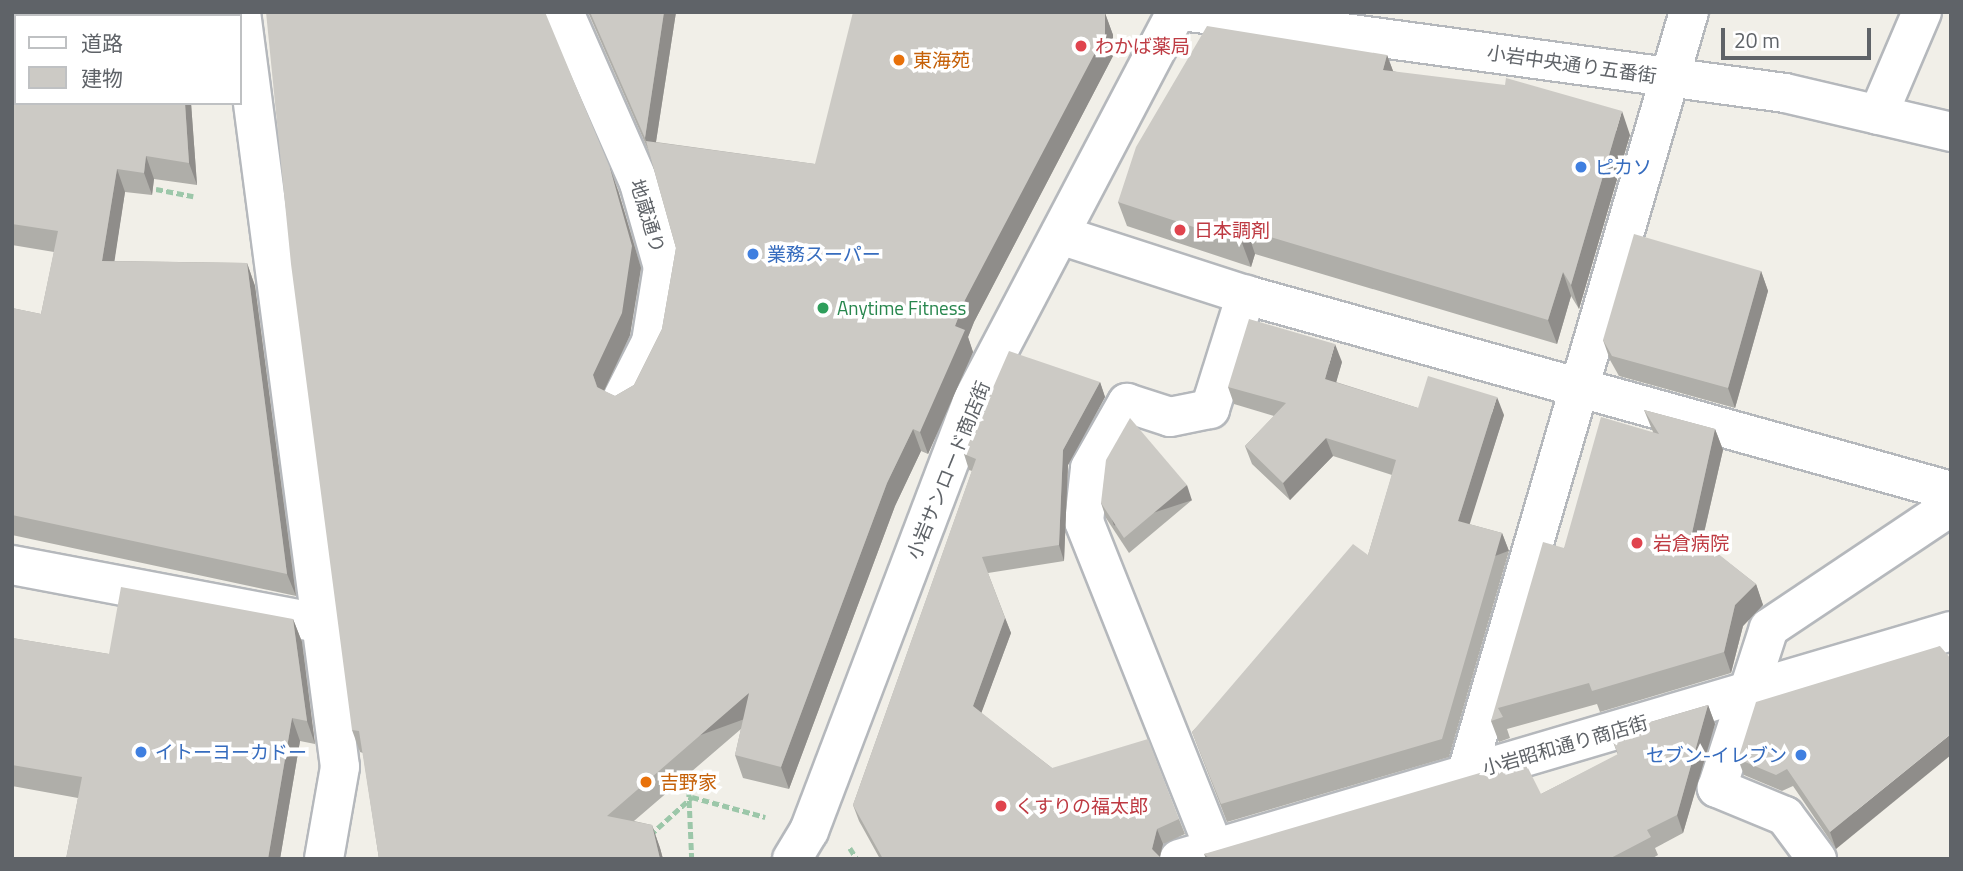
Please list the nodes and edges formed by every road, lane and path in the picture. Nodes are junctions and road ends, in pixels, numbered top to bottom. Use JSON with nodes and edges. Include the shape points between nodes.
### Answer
{"nodes":[{"id":1,"x":564,"y":12,"type":"edge"},
{"id":2,"x":1176,"y":12,"type":"edge"},
{"id":3,"x":1190,"y":12,"type":"edge"},
{"id":4,"x":1689,"y":12,"type":"edge"},
{"id":5,"x":1922,"y":12,"type":"edge"},
{"id":6,"x":242,"y":20,"type":"edge"},
{"id":7,"x":1668,"y":77,"type":"junction"},
{"id":8,"x":1878,"y":115,"type":"junction"},
{"id":9,"x":1951,"y":132,"type":"edge"},
{"id":10,"x":156,"y":189,"type":"edge"},
{"id":11,"x":193,"y":197,"type":"dead end"},
{"id":12,"x":1060,"y":235,"type":"junction"},
{"id":13,"x":1246,"y":295,"type":"junction"},
{"id":14,"x":1575,"y":386,"type":"junction"},
{"id":15,"x":623,"y":397,"type":"edge"},
{"id":16,"x":1951,"y":491,"type":"edge"},
{"id":17,"x":1951,"y":506,"type":"edge"},
{"id":18,"x":12,"y":565,"type":"edge"},
{"id":19,"x":319,"y":622,"type":"junction"},
{"id":20,"x":1946,"y":638,"type":"edge"},
{"id":21,"x":1746,"y":694,"type":"junction"},
{"id":22,"x":687,"y":756,"type":"edge"},
{"id":23,"x":1467,"y":772,"type":"junction"},
{"id":24,"x":692,"y":797,"type":"junction"},
{"id":25,"x":768,"y":818,"type":"dead end"},
{"id":26,"x":643,"y":841,"type":"edge"},
{"id":27,"x":804,"y":849,"type":"edge"},
{"id":28,"x":1196,"y":853,"type":"edge"},
{"id":29,"x":324,"y":859,"type":"edge"},
{"id":30,"x":692,"y":859,"type":"edge"},
{"id":31,"x":1817,"y":859,"type":"edge"}],
"edges":[{"from":1,"to":15,"type":"street","name":"地蔵通り","via":[[639,183],[663,267],[651,342]]},
{"from":2,"to":12,"type":"street","name":"小岩サンロード商店街"},
{"from":3,"to":7,"type":"street","name":"小岩中央通り五番街"},
{"from":4,"to":7,"type":"street"},
{"from":5,"to":8,"type":"street"},
{"from":6,"to":19,"type":"street"},
{"from":7,"to":8,"type":"street","name":"小岩中央通り五番街","via":[[1785,93]]},
{"from":7,"to":14,"type":"street"},
{"from":8,"to":9,"type":"street","name":"小岩中央通り五番街"},
{"from":10,"to":11,"type":"path"},
{"from":12,"to":13,"type":"street"},
{"from":12,"to":27,"type":"street","name":"小岩サンロード商店街","via":[[972,401]]},
{"from":13,"to":14,"type":"street"},
{"from":13,"to":28,"type":"street","via":[[1210,410],[1170,417],[1127,403],[1108,429],[1090,468],[1084,521]]},
{"from":14,"to":16,"type":"street"},
{"from":14,"to":23,"type":"street"},
{"from":17,"to":21,"type":"street","via":[[1769,628]]},
{"from":18,"to":19,"type":"street"},
{"from":19,"to":29,"type":"street","via":[[340,767]]},
{"from":20,"to":21,"type":"street","name":"小岩昭和通り商店街"},
{"from":21,"to":23,"type":"street","name":"小岩昭和通り商店街"},
{"from":21,"to":31,"type":"street","via":[[1717,788],[1785,816]]},
{"from":22,"to":24,"type":"path"},
{"from":23,"to":28,"type":"street","name":"小岩昭和通り商店街"},
{"from":24,"to":25,"type":"path"},
{"from":24,"to":26,"type":"path"},
{"from":24,"to":30,"type":"path"}]}
